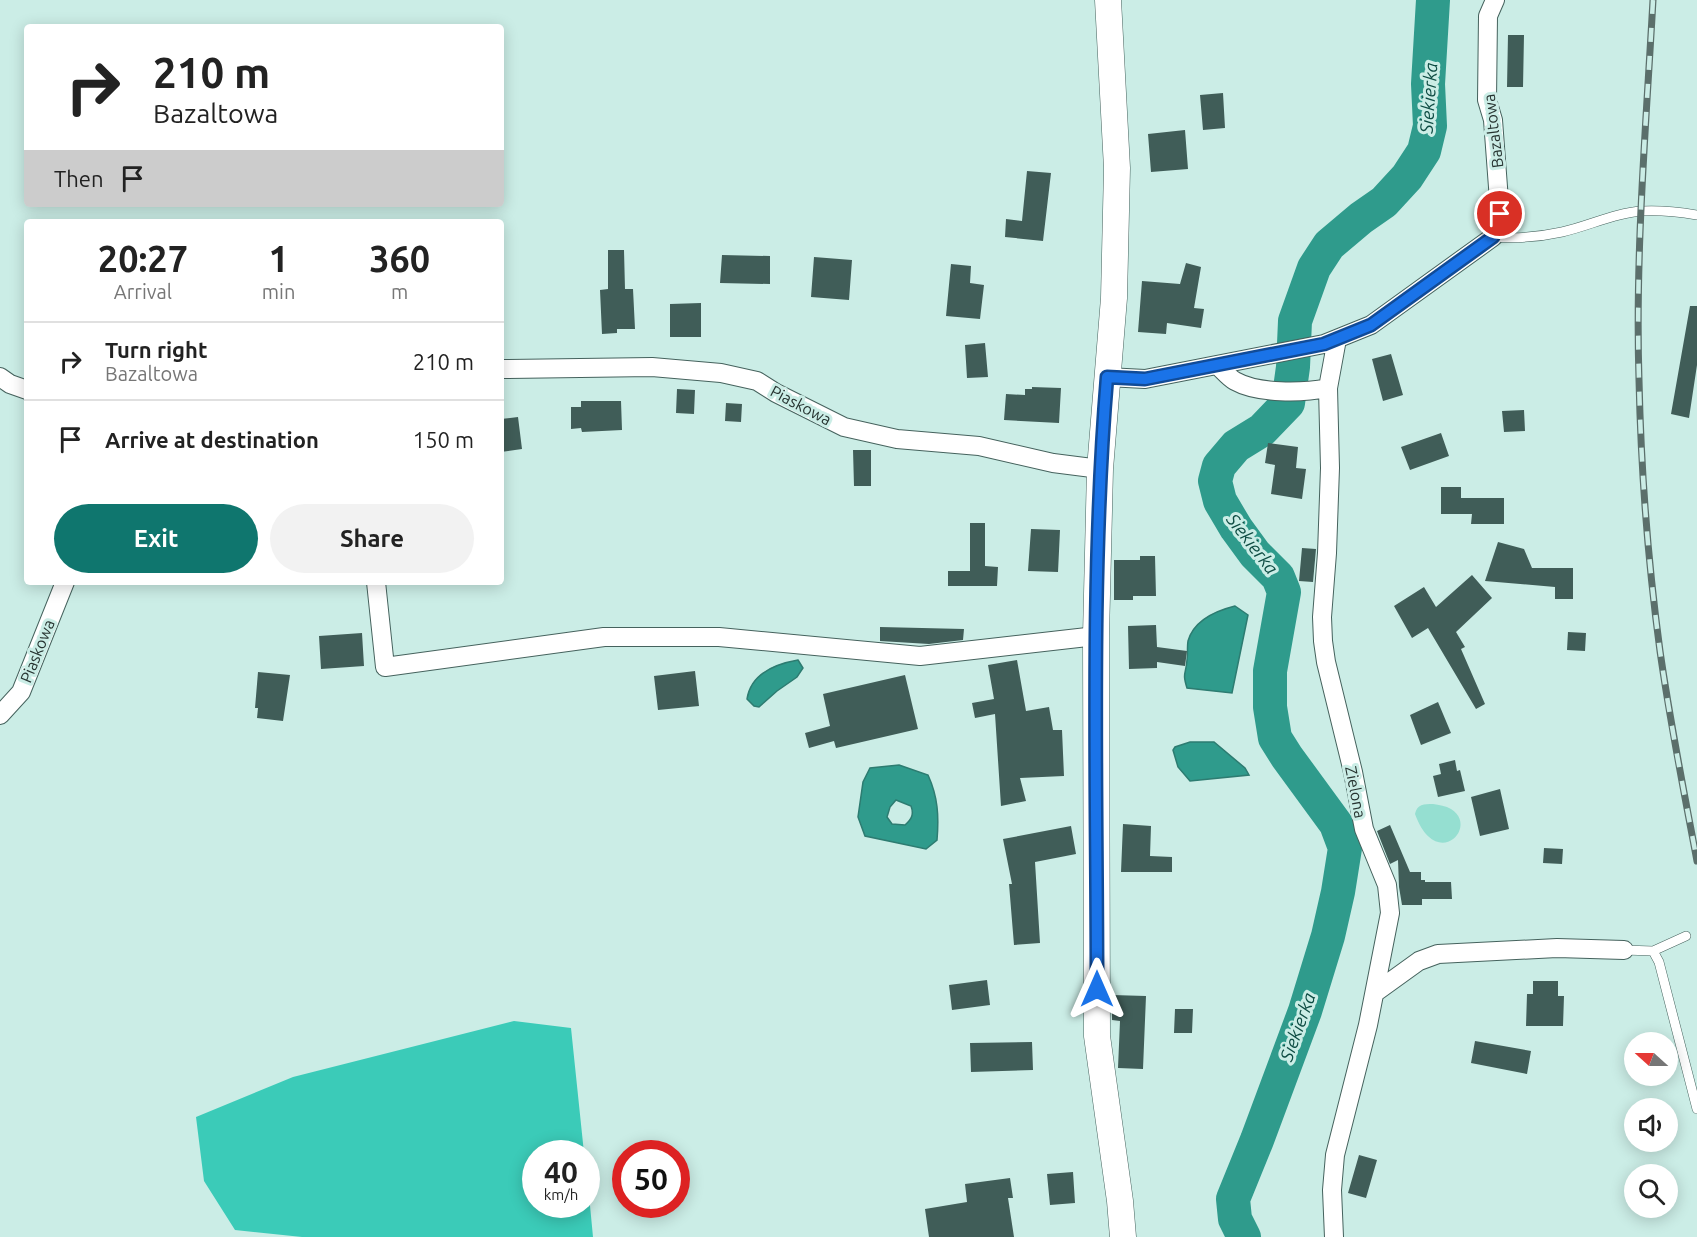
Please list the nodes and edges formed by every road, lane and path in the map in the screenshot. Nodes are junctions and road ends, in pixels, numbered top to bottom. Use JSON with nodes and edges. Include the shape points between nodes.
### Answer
{"nodes":[{"id":1,"x":1108,"y":0,"type":"edge"},
{"id":2,"x":1495,"y":0,"type":"edge"},
{"id":3,"x":1697,"y":215,"type":"edge"},
{"id":4,"x":1493,"y":237,"type":"junction"},
{"id":5,"x":1331,"y":342,"type":"junction"},
{"id":6,"x":1217,"y":365,"type":"junction"},
{"id":7,"x":504,"y":369,"type":"edge"},
{"id":8,"x":0,"y":377,"type":"edge"},
{"id":9,"x":1107,"y":377,"type":"junction"},
{"id":10,"x":1328,"y":388,"type":"junction"},
{"id":11,"x":24,"y":389,"type":"edge"},
{"id":12,"x":1100,"y":469,"type":"junction"},
{"id":13,"x":64,"y":585,"type":"edge"},
{"id":14,"x":376,"y":585,"type":"edge"},
{"id":15,"x":1096,"y":636,"type":"junction"},
{"id":16,"x":0,"y":715,"type":"edge"},
{"id":17,"x":1686,"y":936,"type":"dead end"},
{"id":18,"x":1624,"y":950,"type":"joint"},
{"id":19,"x":1653,"y":951,"type":"junction"},
{"id":20,"x":1376,"y":992,"type":"junction"},
{"id":21,"x":1697,"y":1109,"type":"edge"},
{"id":22,"x":1123,"y":1237,"type":"edge"},
{"id":23,"x":1334,"y":1237,"type":"edge"}],
"edges":[{"from":1,"to":9,"type":"main road","via":[[1117,168],[1114,298]]},
{"from":2,"to":4,"type":"street","name":"Bazaltowa","via":[[1488,16],[1487,100],[1493,120],[1500,214]]},
{"from":3,"to":4,"type":"lane","via":[[1641,211],[1563,232],[1517,239]]},
{"from":4,"to":5,"type":"street","via":[[1371,325]]},
{"from":5,"to":6,"type":"street"},
{"from":5,"to":10,"type":"street","name":"Zielona"},
{"from":6,"to":9,"type":"street","via":[[1145,379]]},
{"from":6,"to":10,"type":"street","via":[[1232,380],[1244,385],[1304,392]]},
{"from":7,"to":12,"type":"street","name":"Piaskowa","via":[[652,367],[709,371],[757,381],[844,427],[897,439],[979,446]]},
{"from":8,"to":11,"type":"street"},
{"from":9,"to":12,"type":"main road"},
{"from":10,"to":20,"type":"street","name":"Zielona","via":[[1330,468],[1323,641],[1364,829],[1389,898]]},
{"from":12,"to":15,"type":"main road"},
{"from":13,"to":16,"type":"street","name":"Piaskowa","via":[[21,692]]},
{"from":14,"to":15,"type":"street","via":[[385,667],[604,637],[719,637],[920,656]]},
{"from":15,"to":22,"type":"main road","via":[[1097,1036]]},
{"from":17,"to":19,"type":"lane"},
{"from":18,"to":19,"type":"lane"},
{"from":18,"to":20,"type":"street","via":[[1557,948],[1438,954],[1419,961]]},
{"from":19,"to":21,"type":"lane"},
{"from":20,"to":23,"type":"street","name":"Zielona","via":[[1335,1155]]}]}
